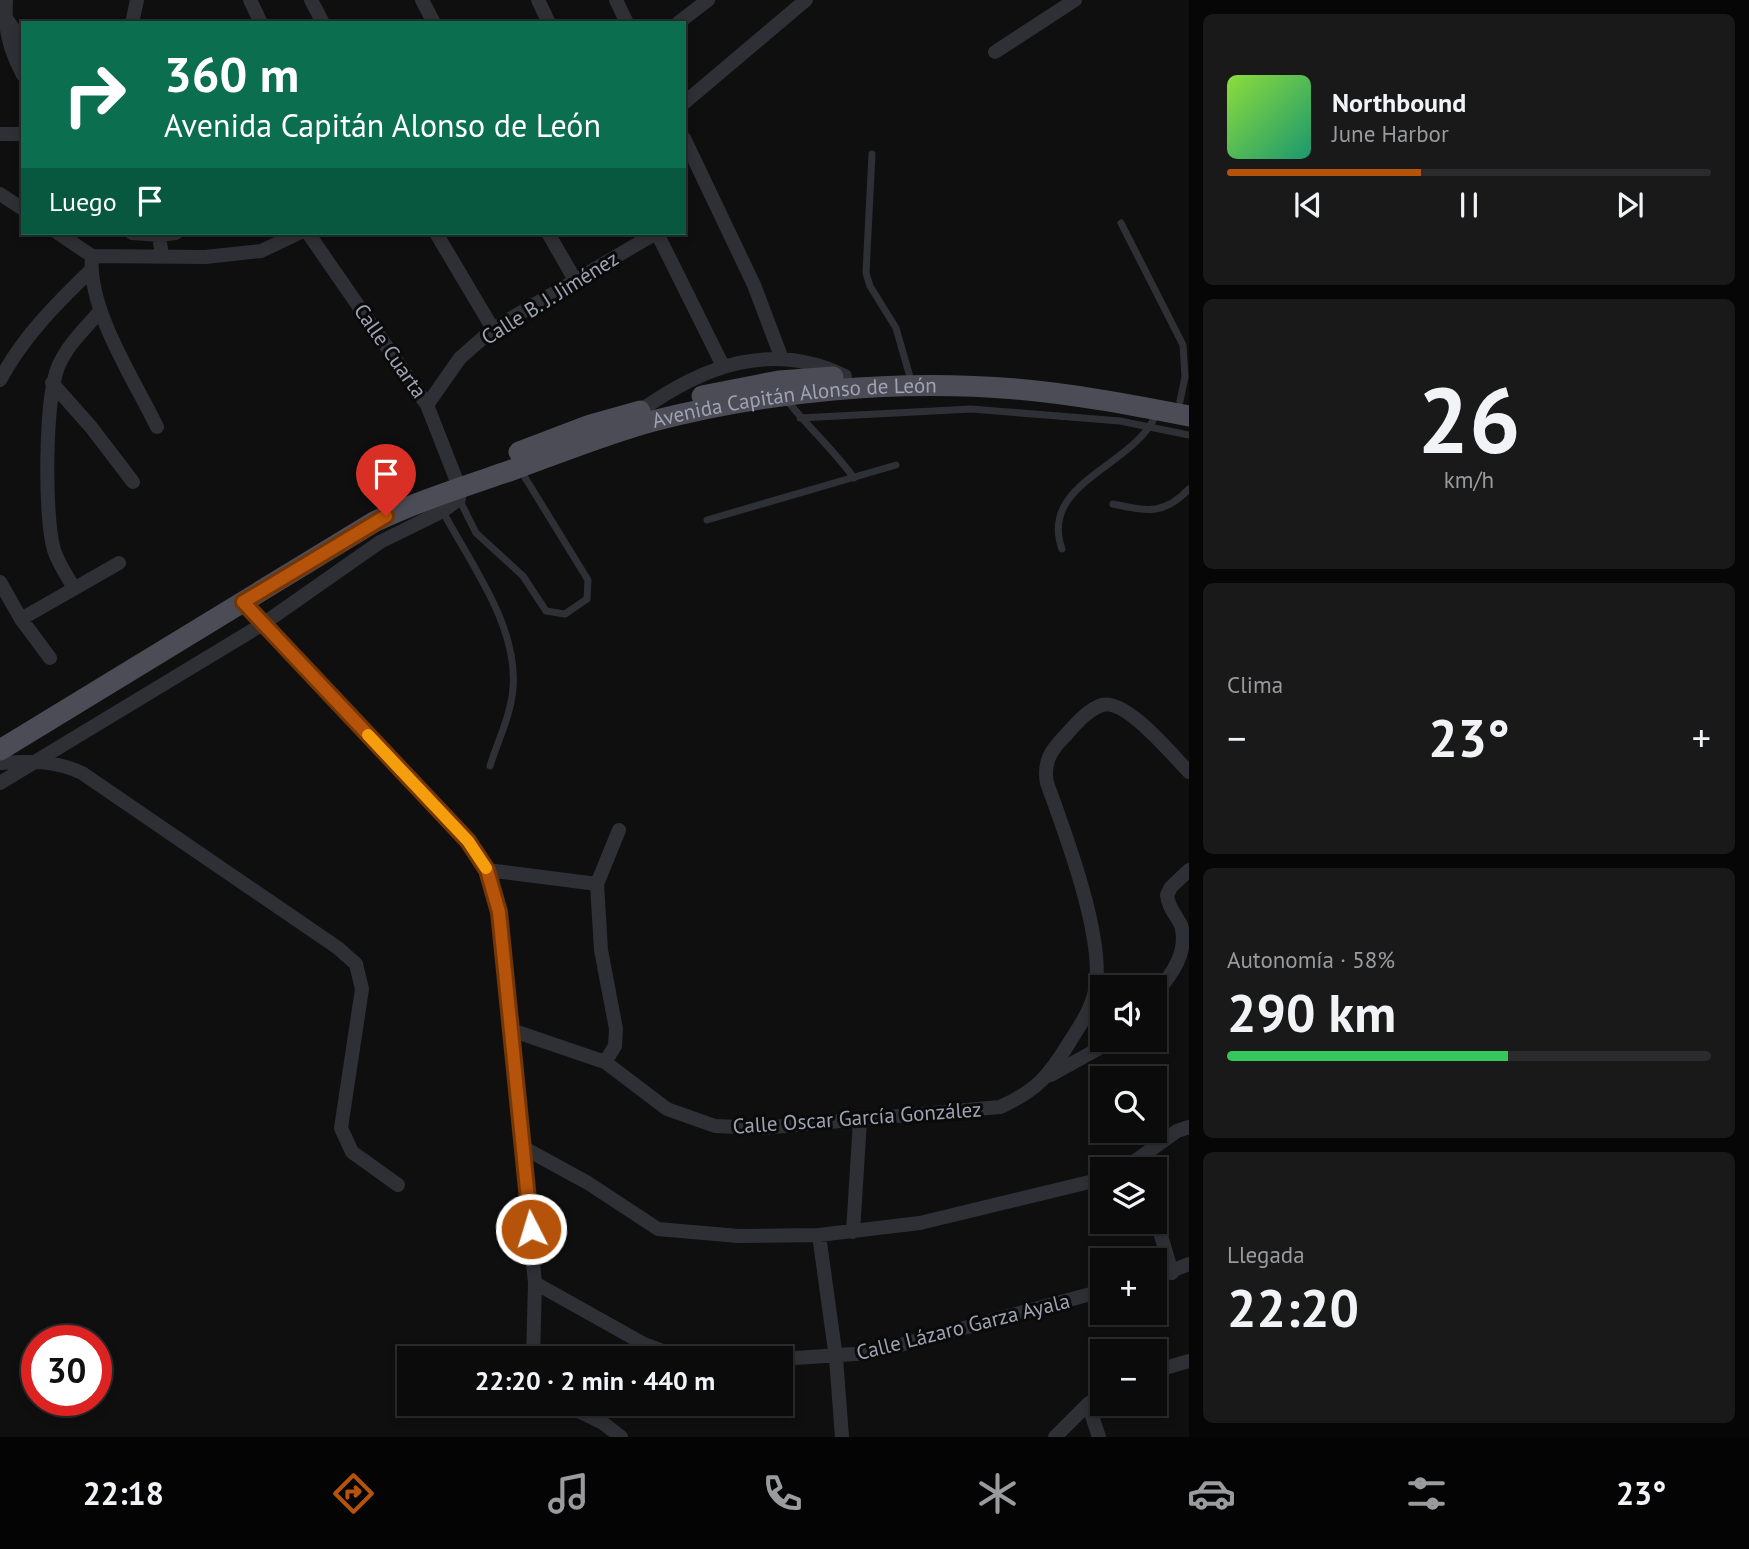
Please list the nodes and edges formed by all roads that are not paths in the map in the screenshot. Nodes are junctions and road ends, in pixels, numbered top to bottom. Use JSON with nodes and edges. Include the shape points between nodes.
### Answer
{"nodes":[{"id":1,"x":6,"y":0,"type":"edge"},
{"id":2,"x":137,"y":0,"type":"edge"},
{"id":3,"x":250,"y":0,"type":"edge"},
{"id":4,"x":311,"y":0,"type":"edge"},
{"id":5,"x":422,"y":0,"type":"edge"},
{"id":6,"x":538,"y":0,"type":"edge"},
{"id":7,"x":616,"y":0,"type":"edge"},
{"id":8,"x":708,"y":0,"type":"edge"},
{"id":9,"x":806,"y":0,"type":"edge"},
{"id":10,"x":1075,"y":0,"type":"edge"},
{"id":11,"x":1054,"y":5,"type":"edge"},
{"id":12,"x":5,"y":16,"type":"junction"},
{"id":13,"x":132,"y":21,"type":"edge"},
{"id":14,"x":260,"y":21,"type":"edge"},
{"id":15,"x":322,"y":21,"type":"edge"},
{"id":16,"x":433,"y":21,"type":"edge"},
{"id":17,"x":548,"y":21,"type":"edge"},
{"id":18,"x":627,"y":21,"type":"edge"},
{"id":19,"x":681,"y":21,"type":"edge"},
{"id":20,"x":21,"y":40,"type":"edge"},
{"id":21,"x":995,"y":52,"type":"dead end"},
{"id":22,"x":21,"y":71,"type":"edge"},
{"id":23,"x":686,"y":101,"type":"edge"},
{"id":24,"x":0,"y":134,"type":"edge"},
{"id":25,"x":21,"y":134,"type":"edge"},
{"id":26,"x":686,"y":142,"type":"edge"},
{"id":27,"x":872,"y":154,"type":"dead end"},
{"id":28,"x":0,"y":194,"type":"edge"},
{"id":29,"x":21,"y":208,"type":"edge"},
{"id":30,"x":1121,"y":223,"type":"dead end"},
{"id":31,"x":60,"y":235,"type":"edge"},
{"id":32,"x":159,"y":235,"type":"edge"},
{"id":33,"x":294,"y":235,"type":"edge"},
{"id":34,"x":309,"y":235,"type":"edge"},
{"id":35,"x":437,"y":235,"type":"edge"},
{"id":36,"x":549,"y":235,"type":"edge"},
{"id":37,"x":653,"y":235,"type":"edge"},
{"id":38,"x":657,"y":235,"type":"edge"},
{"id":39,"x":162,"y":256,"type":"junction"},
{"id":40,"x":91,"y":263,"type":"junction"},
{"id":41,"x":575,"y":280,"type":"junction"},
{"id":42,"x":100,"y":311,"type":"junction"},
{"id":43,"x":493,"y":328,"type":"junction"},
{"id":44,"x":782,"y":359,"type":"junction"},
{"id":45,"x":723,"y":366,"type":"junction"},
{"id":46,"x":845,"y":376,"type":"junction"},
{"id":47,"x":0,"y":380,"type":"edge"},
{"id":48,"x":911,"y":381,"type":"junction"},
{"id":49,"x":52,"y":383,"type":"junction"},
{"id":50,"x":782,"y":389,"type":"junction"},
{"id":51,"x":427,"y":405,"type":"junction"},
{"id":52,"x":1186,"y":406,"type":"edge"},
{"id":53,"x":640,"y":411,"type":"junction"},
{"id":54,"x":800,"y":418,"type":"junction"},
{"id":55,"x":1154,"y":419,"type":"junction"},
{"id":56,"x":157,"y":427,"type":"dead end"},
{"id":57,"x":1189,"y":435,"type":"edge"},
{"id":58,"x":515,"y":461,"type":"junction"},
{"id":59,"x":896,"y":465,"type":"dead end"},
{"id":60,"x":854,"y":478,"type":"junction"},
{"id":61,"x":133,"y":482,"type":"dead end"},
{"id":62,"x":458,"y":489,"type":"junction"},
{"id":63,"x":1189,"y":489,"type":"edge"},
{"id":64,"x":437,"y":500,"type":"junction"},
{"id":65,"x":1113,"y":505,"type":"dead end"},
{"id":66,"x":708,"y":520,"type":"dead end"},
{"id":67,"x":1062,"y":549,"type":"dead end"},
{"id":68,"x":119,"y":563,"type":"dead end"},
{"id":69,"x":0,"y":582,"type":"edge"},
{"id":70,"x":74,"y":588,"type":"junction"},
{"id":71,"x":243,"y":602,"type":"junction"},
{"id":72,"x":21,"y":619,"type":"junction"},
{"id":73,"x":263,"y":624,"type":"junction"},
{"id":74,"x":50,"y":658,"type":"dead end"},
{"id":75,"x":0,"y":750,"type":"edge"},
{"id":76,"x":38,"y":760,"type":"junction"},
{"id":77,"x":0,"y":763,"type":"edge"},
{"id":78,"x":490,"y":766,"type":"dead end"},
{"id":79,"x":1189,"y":772,"type":"edge"},
{"id":80,"x":0,"y":783,"type":"edge"},
{"id":81,"x":619,"y":830,"type":"dead end"},
{"id":82,"x":487,"y":870,"type":"junction"},
{"id":83,"x":1189,"y":870,"type":"edge"},
{"id":84,"x":597,"y":884,"type":"junction"},
{"id":85,"x":1167,"y":979,"type":"edge"},
{"id":86,"x":512,"y":1030,"type":"junction"},
{"id":87,"x":1092,"y":1052,"type":"edge"},
{"id":88,"x":606,"y":1062,"type":"junction"},
{"id":89,"x":1049,"y":1076,"type":"junction"},
{"id":90,"x":860,"y":1121,"type":"junction"},
{"id":91,"x":1189,"y":1127,"type":"edge"},
{"id":92,"x":524,"y":1148,"type":"junction"},
{"id":93,"x":1149,"y":1157,"type":"edge"},
{"id":94,"x":1090,"y":1182,"type":"edge"},
{"id":95,"x":398,"y":1185,"type":"dead end"},
{"id":96,"x":853,"y":1232,"type":"junction"},
{"id":97,"x":1161,"y":1234,"type":"edge"},
{"id":98,"x":819,"y":1235,"type":"junction"},
{"id":99,"x":1189,"y":1264,"type":"edge"},
{"id":100,"x":1172,"y":1273,"type":"junction"},
{"id":101,"x":1167,"y":1274,"type":"edge"},
{"id":102,"x":535,"y":1283,"type":"junction"},
{"id":103,"x":1090,"y":1294,"type":"edge"},
{"id":104,"x":533,"y":1346,"type":"edge"},
{"id":105,"x":649,"y":1346,"type":"edge"},
{"id":106,"x":836,"y":1358,"type":"junction"},
{"id":107,"x":793,"y":1359,"type":"edge"},
{"id":108,"x":1189,"y":1361,"type":"edge"},
{"id":109,"x":1167,"y":1367,"type":"edge"},
{"id":110,"x":1088,"y":1404,"type":"joint"},
{"id":111,"x":589,"y":1416,"type":"edge"},
{"id":112,"x":621,"y":1437,"type":"edge"},
{"id":113,"x":842,"y":1437,"type":"edge"},
{"id":114,"x":1055,"y":1437,"type":"edge"},
{"id":115,"x":1099,"y":1437,"type":"edge"}],
"edges":[{"from":1,"to":12,"type":"street"},
{"from":2,"to":13,"type":"street"},
{"from":3,"to":14,"type":"street"},
{"from":4,"to":15,"type":"street"},
{"from":5,"to":16,"type":"street"},
{"from":6,"to":17,"type":"street"},
{"from":7,"to":18,"type":"street"},
{"from":8,"to":19,"type":"street"},
{"from":9,"to":23,"type":"street"},
{"from":10,"to":11,"type":"street"},
{"from":11,"to":21,"type":"street"},
{"from":12,"to":20,"type":"street"},
{"from":12,"to":22,"type":"street","via":[[11,52]]},
{"from":24,"to":25,"type":"street"},
{"from":26,"to":44,"type":"street","via":[[754,285]]},
{"from":27,"to":48,"type":"lane","via":[[866,274],[896,328]]},
{"from":28,"to":29,"type":"street"},
{"from":30,"to":52,"type":"lane","via":[[1184,345]]},
{"from":31,"to":40,"type":"street"},
{"from":32,"to":39,"type":"street"},
{"from":33,"to":39,"type":"street","via":[[253,252]]},
{"from":34,"to":51,"type":"street","name":"Calle Cuarta"},
{"from":35,"to":43,"type":"street"},
{"from":36,"to":41,"type":"street"},
{"from":37,"to":41,"type":"street","name":"Calle B. J. Jiménez"},
{"from":38,"to":45,"type":"street"},
{"from":39,"to":40,"type":"street"},
{"from":40,"to":42,"type":"street"},
{"from":40,"to":47,"type":"street","via":[[36,325]]},
{"from":41,"to":43,"type":"street","name":"Calle B. J. Jiménez"},
{"from":42,"to":49,"type":"street","via":[[69,346]]},
{"from":42,"to":56,"type":"street"},
{"from":43,"to":51,"type":"street","name":"Calle B. J. Jiménez","via":[[460,358]]},
{"from":44,"to":45,"type":"street"},
{"from":44,"to":46,"type":"street","via":[[820,365]]},
{"from":45,"to":53,"type":"street","via":[[685,380]]},
{"from":46,"to":48,"type":"main road","name":"Avenida Capitán Alonso de León"},
{"from":46,"to":50,"type":"main road","name":"Avenida Capitán Alonso de León"},
{"from":48,"to":50,"type":"main road","name":"Avenida Capitán Alonso de León"},
{"from":48,"to":52,"type":"main road","name":"Avenida Capitán Alonso de León","via":[[1025,377]]},
{"from":48,"to":55,"type":"main road","name":"Avenida Capitán Alonso de León","via":[[1026,390]]},
{"from":49,"to":61,"type":"street"},
{"from":49,"to":70,"type":"street","via":[[51,535]]},
{"from":50,"to":53,"type":"main road","name":"Avenida Capitán Alonso de León"},
{"from":50,"to":54,"type":"lane"},
{"from":50,"to":58,"type":"main road","name":"Avenida Capitán Alonso de León"},
{"from":51,"to":62,"type":"street","name":"Calle Cuarta"},
{"from":52,"to":55,"type":"main road","name":"Avenida Capitán Alonso de León"},
{"from":53,"to":58,"type":"main road","name":"Avenida Capitán Alonso de León","via":[[590,425]]},
{"from":54,"to":55,"type":"lane","via":[[971,409],[1120,421]]},
{"from":54,"to":60,"type":"lane"},
{"from":55,"to":57,"type":"lane"},
{"from":55,"to":67,"type":"lane","via":[[1139,441],[1078,488],[1060,512],[1056,533]]},
{"from":58,"to":62,"type":"main road","name":"Avenida Capitán Alonso de León"},
{"from":58,"to":62,"type":"lane","via":[[588,580],[589,594],[583,605],[565,614],[546,611],[523,576],[476,533]]},
{"from":59,"to":60,"type":"lane"},
{"from":60,"to":66,"type":"lane"},
{"from":62,"to":64,"type":"main road","name":"Avenida Capitán Alonso de León"},
{"from":63,"to":65,"type":"lane","via":[[1158,510]]},
{"from":64,"to":71,"type":"main road","name":"Avenida Capitán Alonso de León","via":[[414,504],[361,529]]},
{"from":64,"to":73,"type":"street"},
{"from":64,"to":78,"type":"lane","via":[[495,608],[510,653],[513,691]]},
{"from":68,"to":70,"type":"street"},
{"from":69,"to":72,"type":"street"},
{"from":70,"to":72,"type":"street"},
{"from":71,"to":73,"type":"street"},
{"from":71,"to":75,"type":"main road","name":"Avenida Capitán Alonso de León"},
{"from":72,"to":74,"type":"street"},
{"from":73,"to":76,"type":"street"},
{"from":73,"to":82,"type":"street","via":[[468,841]]},
{"from":76,"to":77,"type":"street"},
{"from":76,"to":80,"type":"street"},
{"from":76,"to":95,"type":"street","via":[[82,773],[356,964],[362,989],[341,1128],[352,1153]]},
{"from":79,"to":89,"type":"street","name":"Calle Oscar García González","via":[[1136,719],[1110,704],[1083,717],[1050,752],[1047,783],[1074,857],[1097,971],[1092,1003]]},
{"from":81,"to":84,"type":"street"},
{"from":82,"to":84,"type":"street"},
{"from":82,"to":86,"type":"street","via":[[499,912]]},
{"from":83,"to":85,"type":"street","via":[[1167,895],[1184,933],[1184,950]]},
{"from":84,"to":88,"type":"street","via":[[601,950],[616,1029],[615,1046]]},
{"from":86,"to":88,"type":"street","name":"Calle Oscar García González"},
{"from":86,"to":92,"type":"street"},
{"from":87,"to":89,"type":"street","name":"Calle Oscar García González"},
{"from":88,"to":90,"type":"street","name":"Calle Oscar García González","via":[[667,1109],[715,1126],[761,1128]]},
{"from":89,"to":90,"type":"street","name":"Calle Oscar García González","via":[[1000,1107]]},
{"from":90,"to":96,"type":"street"},
{"from":91,"to":93,"type":"street","via":[[1177,1131]]},
{"from":92,"to":98,"type":"street","via":[[658,1229],[737,1236]]},
{"from":92,"to":102,"type":"street"},
{"from":94,"to":96,"type":"street","via":[[920,1223]]},
{"from":96,"to":98,"type":"street"},
{"from":97,"to":100,"type":"street"},
{"from":98,"to":106,"type":"street"},
{"from":99,"to":100,"type":"street"},
{"from":100,"to":101,"type":"street"},
{"from":102,"to":104,"type":"street"},
{"from":102,"to":105,"type":"street"},
{"from":103,"to":106,"type":"street","name":"Calle Lázaro Garza Ayala","via":[[897,1347]]},
{"from":106,"to":107,"type":"street","name":"Calle Lázaro Garza Ayala"},
{"from":106,"to":113,"type":"street"},
{"from":108,"to":109,"type":"street"},
{"from":110,"to":114,"type":"street"},
{"from":110,"to":115,"type":"street"},
{"from":111,"to":112,"type":"street"}]}
